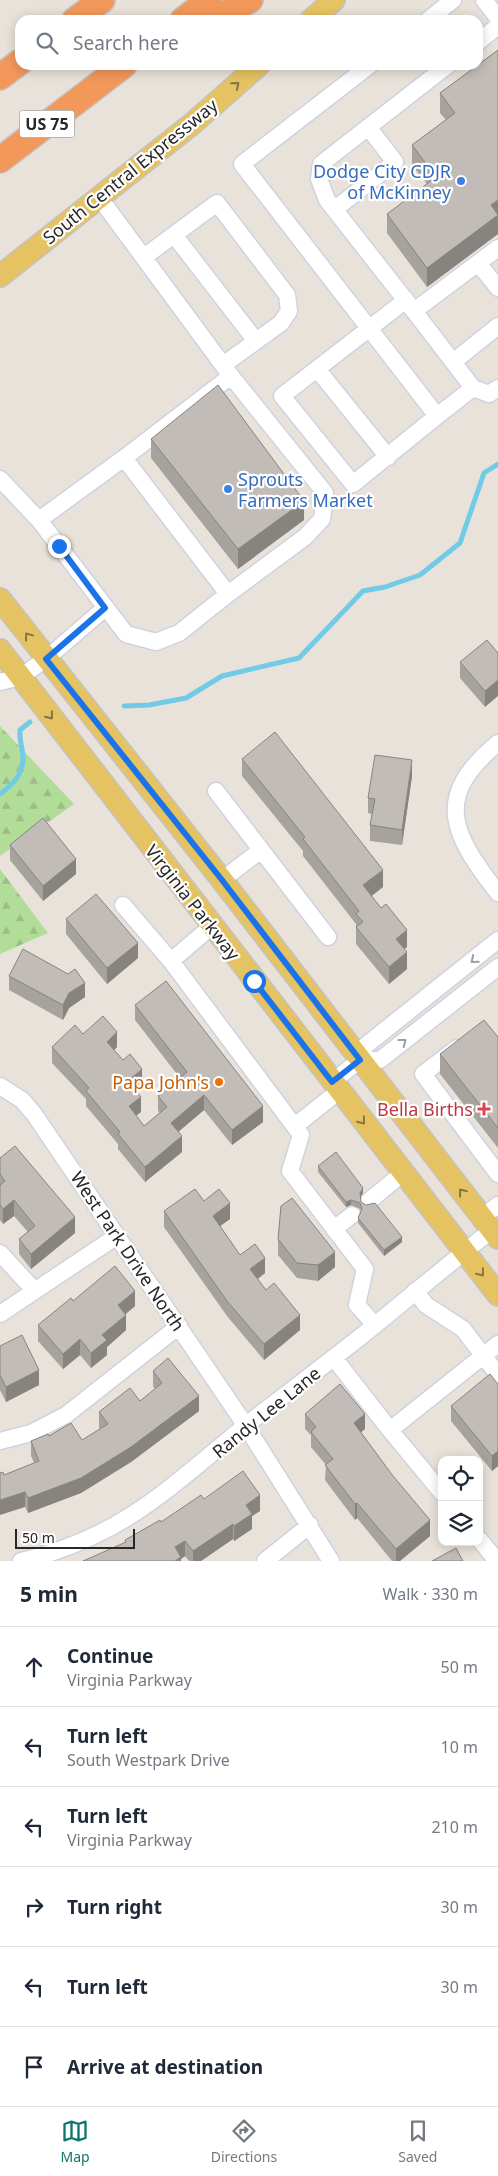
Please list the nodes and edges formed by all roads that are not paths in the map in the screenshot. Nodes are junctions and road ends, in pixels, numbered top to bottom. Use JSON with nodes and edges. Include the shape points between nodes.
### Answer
{"nodes":[{"id":1,"x":74,"y":0,"type":"edge"},
{"id":2,"x":102,"y":0,"type":"edge"},
{"id":3,"x":209,"y":0,"type":"edge"},
{"id":4,"x":250,"y":0,"type":"edge"},
{"id":5,"x":334,"y":0,"type":"edge"},
{"id":6,"x":454,"y":0,"type":"edge"},
{"id":7,"x":484,"y":0,"type":"edge"},
{"id":8,"x":69,"y":15,"type":"edge"},
{"id":9,"x":82,"y":15,"type":"edge"},
{"id":10,"x":190,"y":15,"type":"edge"},
{"id":11,"x":223,"y":15,"type":"edge"},
{"id":12,"x":317,"y":15,"type":"edge"},
{"id":13,"x":434,"y":15,"type":"edge"},
{"id":14,"x":498,"y":18,"type":"edge"},
{"id":15,"x":498,"y":26,"type":"edge"},
{"id":16,"x":483,"y":38,"type":"edge"},
{"id":17,"x":15,"y":66,"type":"edge"},
{"id":18,"x":118,"y":70,"type":"edge"},
{"id":19,"x":126,"y":70,"type":"edge"},
{"id":20,"x":253,"y":70,"type":"edge"},
{"id":21,"x":364,"y":70,"type":"edge"},
{"id":22,"x":442,"y":70,"type":"edge"},
{"id":23,"x":0,"y":77,"type":"edge"},
{"id":24,"x":95,"y":88,"type":"junction"},
{"id":25,"x":368,"y":127,"type":"junction"},
{"id":26,"x":0,"y":160,"type":"edge"},
{"id":27,"x":99,"y":197,"type":"junction"},
{"id":28,"x":335,"y":209,"type":"junction"},
{"id":29,"x":174,"y":235,"type":"junction"},
{"id":30,"x":498,"y":248,"type":"edge"},
{"id":31,"x":144,"y":258,"type":"junction"},
{"id":32,"x":478,"y":263,"type":"junction"},
{"id":33,"x":0,"y":276,"type":"edge"},
{"id":34,"x":498,"y":288,"type":"edge"},
{"id":35,"x":410,"y":305,"type":"junction"},
{"id":36,"x":498,"y":326,"type":"edge"},
{"id":37,"x":369,"y":328,"type":"junction"},
{"id":38,"x":256,"y":341,"type":"junction"},
{"id":39,"x":453,"y":362,"type":"junction"},
{"id":40,"x":317,"y":369,"type":"junction"},
{"id":41,"x":227,"y":370,"type":"junction"},
{"id":42,"x":473,"y":388,"type":"junction"},
{"id":43,"x":498,"y":388,"type":"edge"},
{"id":44,"x":437,"y":416,"type":"junction"},
{"id":45,"x":388,"y":457,"type":"junction"},
{"id":46,"x":124,"y":458,"type":"junction"},
{"id":47,"x":0,"y":479,"type":"edge"},
{"id":48,"x":39,"y":520,"type":"junction"},
{"id":49,"x":228,"y":594,"type":"junction"},
{"id":50,"x":0,"y":599,"type":"edge"},
{"id":51,"x":105,"y":608,"type":"junction"},
{"id":52,"x":0,"y":650,"type":"edge"},
{"id":53,"x":46,"y":659,"type":"junction"},
{"id":54,"x":10,"y":680,"type":"edge"},
{"id":55,"x":498,"y":742,"type":"edge"},
{"id":56,"x":216,"y":791,"type":"dead end"},
{"id":57,"x":261,"y":850,"type":"junction"},
{"id":58,"x":222,"y":880,"type":"junction"},
{"id":59,"x":498,"y":893,"type":"edge"},
{"id":60,"x":123,"y":905,"type":"dead end"},
{"id":61,"x":212,"y":926,"type":"junction"},
{"id":62,"x":328,"y":937,"type":"dead end"},
{"id":63,"x":498,"y":940,"type":"edge"},
{"id":64,"x":171,"y":962,"type":"junction"},
{"id":65,"x":498,"y":967,"type":"edge"},
{"id":66,"x":473,"y":1035,"type":"edge"},
{"id":67,"x":360,"y":1060,"type":"junction"},
{"id":68,"x":0,"y":1086,"type":"edge"},
{"id":69,"x":336,"y":1086,"type":"junction"},
{"id":70,"x":295,"y":1126,"type":"junction"},
{"id":71,"x":403,"y":1173,"type":"junction"},
{"id":72,"x":498,"y":1174,"type":"edge"},
{"id":73,"x":369,"y":1201,"type":"dead end"},
{"id":74,"x":352,"y":1215,"type":"dead end"},
{"id":75,"x":492,"y":1223,"type":"edge"},
{"id":76,"x":334,"y":1229,"type":"junction"},
{"id":77,"x":117,"y":1236,"type":"junction"},
{"id":78,"x":464,"y":1251,"type":"junction"},
{"id":79,"x":0,"y":1253,"type":"edge"},
{"id":80,"x":34,"y":1290,"type":"junction"},
{"id":81,"x":415,"y":1291,"type":"junction"},
{"id":82,"x":498,"y":1295,"type":"edge"},
{"id":83,"x":0,"y":1314,"type":"edge"},
{"id":84,"x":375,"y":1325,"type":"junction"},
{"id":85,"x":179,"y":1326,"type":"junction"},
{"id":86,"x":498,"y":1344,"type":"edge"},
{"id":87,"x":483,"y":1356,"type":"junction"},
{"id":88,"x":334,"y":1358,"type":"junction"},
{"id":89,"x":498,"y":1375,"type":"edge"},
{"id":90,"x":246,"y":1426,"type":"junction"},
{"id":91,"x":390,"y":1430,"type":"junction"},
{"id":92,"x":0,"y":1441,"type":"edge"},
{"id":93,"x":438,"y":1488,"type":"edge"},
{"id":94,"x":310,"y":1525,"type":"junction"},
{"id":95,"x":483,"y":1544,"type":"edge"},
{"id":96,"x":21,"y":1561,"type":"edge"},
{"id":97,"x":265,"y":1561,"type":"edge"},
{"id":98,"x":332,"y":1561,"type":"edge"},
{"id":99,"x":497,"y":1561,"type":"edge"}],
"edges":[{"from":1,"to":8,"type":"highway"},
{"from":2,"to":9,"type":"highway"},
{"from":3,"to":10,"type":"highway"},
{"from":4,"to":11,"type":"highway"},
{"from":5,"to":12,"type":"main road"},
{"from":6,"to":13,"type":"street"},
{"from":7,"to":14,"type":"street"},
{"from":15,"to":16,"type":"street"},
{"from":17,"to":23,"type":"highway"},
{"from":18,"to":24,"type":"highway","number":"US 75"},
{"from":19,"to":24,"type":"highway"},
{"from":27,"to":20,"type":"main road","name":"South Central Expressway","one_way":true,"via":[[192,124]]},
{"from":21,"to":37,"type":"street","via":[[242,164]]},
{"from":22,"to":25,"type":"street"},
{"from":24,"to":26,"type":"highway","number":"US 75"},
{"from":25,"to":28,"type":"street","via":[[321,164],[319,179],[327,200]]},
{"from":25,"to":28,"type":"street","via":[[395,162]]},
{"from":27,"to":31,"type":"street"},
{"from":27,"to":33,"type":"main road","name":"South Central Expressway"},
{"from":28,"to":35,"type":"street"},
{"from":29,"to":31,"type":"street"},
{"from":29,"to":38,"type":"street"},
{"from":29,"to":38,"type":"street","via":[[217,203],[287,295],[289,310],[281,323]]},
{"from":30,"to":32,"type":"street"},
{"from":31,"to":41,"type":"street"},
{"from":32,"to":34,"type":"street"},
{"from":32,"to":35,"type":"street"},
{"from":35,"to":37,"type":"street"},
{"from":35,"to":39,"type":"street"},
{"from":36,"to":39,"type":"street"},
{"from":37,"to":40,"type":"street"},
{"from":37,"to":44,"type":"street"},
{"from":38,"to":41,"type":"street"},
{"from":39,"to":42,"type":"street"},
{"from":40,"to":45,"type":"street"},
{"from":40,"to":45,"type":"street","via":[[282,396],[306,426],[353,484]]},
{"from":41,"to":46,"type":"street"},
{"from":41,"to":49,"type":"street","via":[[325,494],[322,519],[306,537]]},
{"from":42,"to":43,"type":"street","via":[[489,394]]},
{"from":42,"to":44,"type":"street"},
{"from":44,"to":45,"type":"street"},
{"from":46,"to":48,"type":"street"},
{"from":46,"to":49,"type":"street"},
{"from":47,"to":48,"type":"street"},
{"from":48,"to":51,"type":"street"},
{"from":49,"to":51,"type":"street","via":[[179,633],[156,642],[126,634]]},
{"from":53,"to":50,"type":"main road","name":"Virginia Parkway","one_way":true},
{"from":51,"to":53,"type":"street"},
{"from":52,"to":54,"type":"main road","name":"Virginia Parkway"},
{"from":53,"to":54,"type":"street"},
{"from":53,"to":58,"type":"main road","name":"Virginia Parkway"},
{"from":54,"to":61,"type":"main road","name":"Virginia Parkway","one_way":true},
{"from":55,"to":59,"type":"street","via":[[465,777],[458,791],[455,809],[457,827],[465,847]]},
{"from":56,"to":57,"type":"street"},
{"from":57,"to":58,"type":"street"},
{"from":57,"to":62,"type":"street"},
{"from":58,"to":67,"type":"main road","name":"Virginia Parkway"},
{"from":60,"to":64,"type":"street"},
{"from":61,"to":64,"type":"street"},
{"from":61,"to":69,"type":"main road","name":"Virginia Parkway"},
{"from":63,"to":67,"type":"street","one_way":true,"via":[[365,1046]]},
{"from":64,"to":70,"type":"street"},
{"from":67,"to":65,"type":"street","one_way":true,"via":[[380,1060]]},
{"from":66,"to":72,"type":"street","via":[[423,1074]]},
{"from":67,"to":69,"type":"street"},
{"from":75,"to":67,"type":"main road","name":"Virginia Parkway","one_way":true},
{"from":68,"to":77,"type":"street","name":"West Park Drive North","via":[[22,1100],[34,1114]]},
{"from":69,"to":70,"type":"street"},
{"from":69,"to":71,"type":"main road","name":"Virginia Parkway","one_way":true},
{"from":70,"to":76,"type":"street","via":[[302,1135],[290,1171]]},
{"from":71,"to":73,"type":"street"},
{"from":71,"to":78,"type":"main road","name":"Virginia Parkway"},
{"from":74,"to":76,"type":"street"},
{"from":75,"to":78,"type":"street","name":"Randy Lee Lane"},
{"from":76,"to":84,"type":"street","via":[[365,1270],[357,1305]]},
{"from":77,"to":80,"type":"street"},
{"from":77,"to":85,"type":"street","name":"West Park Drive North"},
{"from":78,"to":81,"type":"street","name":"Randy Lee Lane"},
{"from":78,"to":82,"type":"main road","name":"Virginia Parkway","one_way":true},
{"from":79,"to":80,"type":"street"},
{"from":80,"to":83,"type":"street"},
{"from":81,"to":84,"type":"street","name":"Randy Lee Lane"},
{"from":81,"to":87,"type":"street","via":[[426,1305],[463,1329]]},
{"from":84,"to":88,"type":"street","name":"Randy Lee Lane"},
{"from":85,"to":90,"type":"street","name":"West Park Drive North"},
{"from":85,"to":92,"type":"street","via":[[66,1415],[31,1433]]},
{"from":86,"to":87,"type":"street"},
{"from":87,"to":89,"type":"street"},
{"from":87,"to":91,"type":"street"},
{"from":88,"to":90,"type":"street","name":"Randy Lee Lane"},
{"from":88,"to":91,"type":"street"},
{"from":90,"to":94,"type":"street","name":"West Park Drive North"},
{"from":90,"to":96,"type":"street","name":"Randy Lee Lane","via":[[140,1511],[86,1540],[55,1553]]},
{"from":91,"to":93,"type":"street"},
{"from":94,"to":97,"type":"street"},
{"from":94,"to":98,"type":"street","name":"West Park Drive North"},
{"from":95,"to":99,"type":"street"}]}
